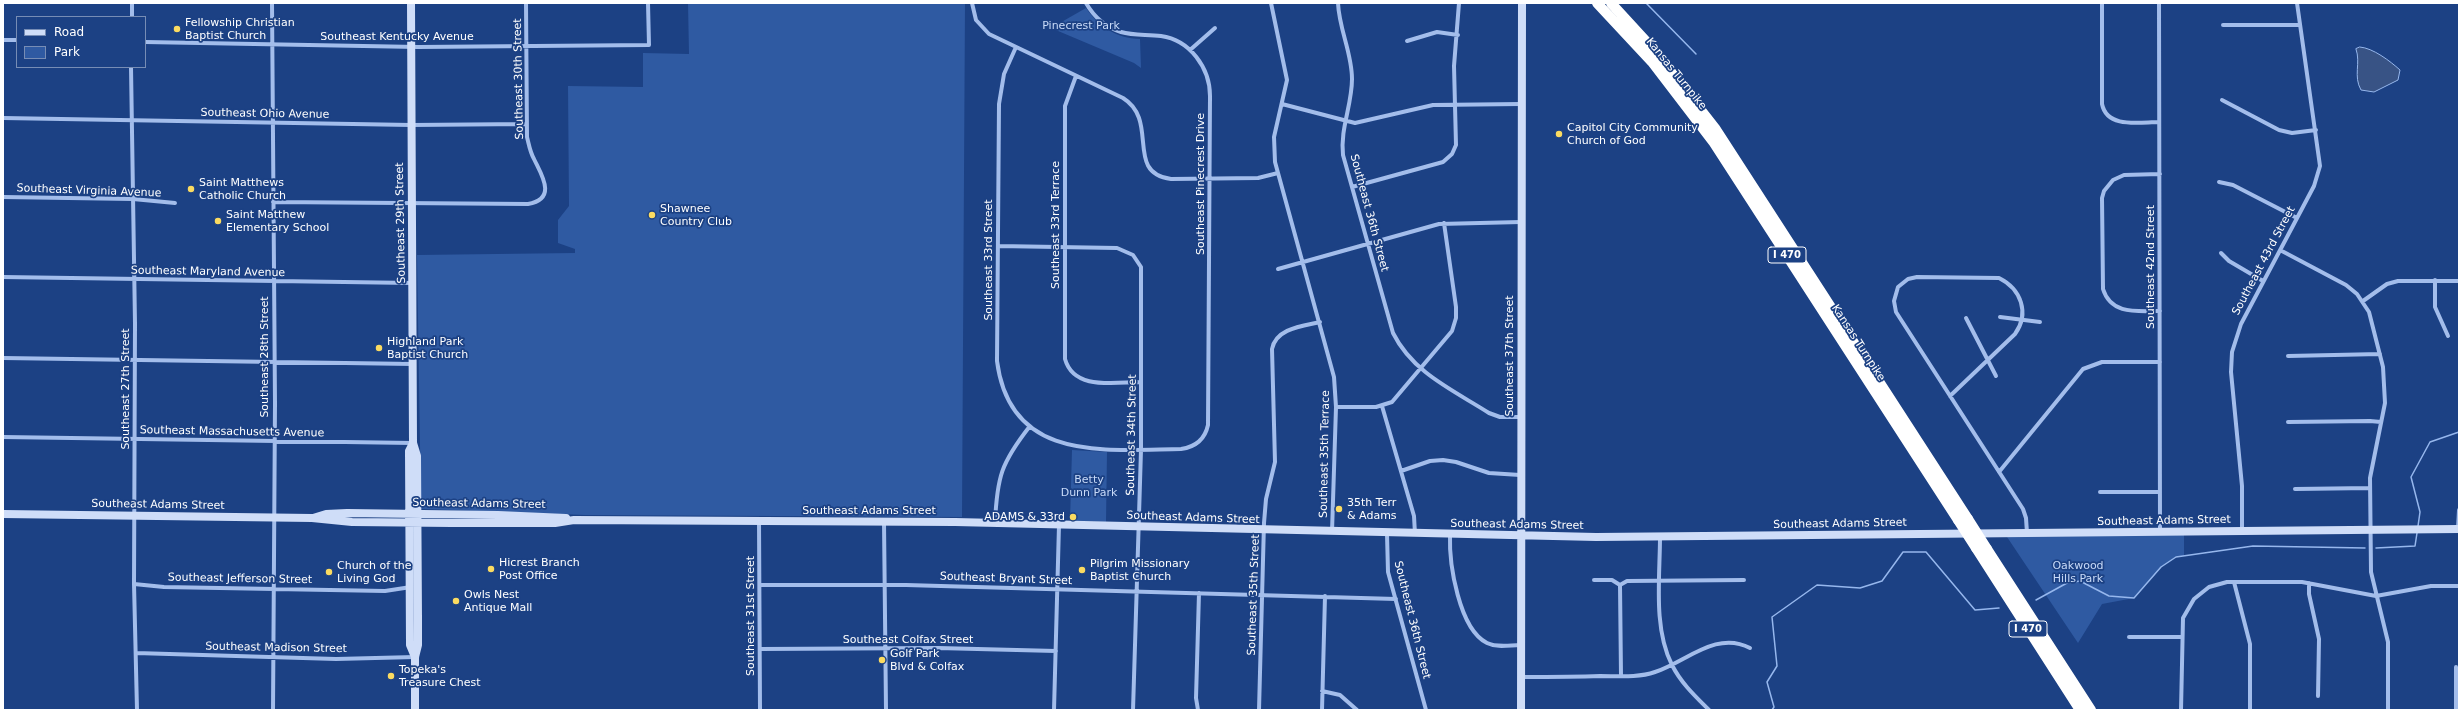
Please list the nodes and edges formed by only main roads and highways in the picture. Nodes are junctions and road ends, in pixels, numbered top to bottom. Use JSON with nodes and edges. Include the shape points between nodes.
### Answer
{"nodes":[{"id":1,"x":411,"y":3,"type":"edge"},
{"id":2,"x":1522,"y":3,"type":"edge"},
{"id":3,"x":1597,"y":3,"type":"edge"},
{"id":4,"x":1611,"y":3,"type":"edge"},
{"id":5,"x":3,"y":514,"type":"edge"},
{"id":6,"x":411,"y":517,"type":"junction"},
{"id":7,"x":574,"y":520,"type":"junction"},
{"id":8,"x":417,"y":523,"type":"junction"},
{"id":9,"x":2459,"y":529,"type":"edge"},
{"id":10,"x":1520,"y":536,"type":"junction"},
{"id":11,"x":413,"y":587,"type":"junction"},
{"id":12,"x":415,"y":710,"type":"edge"},
{"id":13,"x":1521,"y":710,"type":"edge"},
{"id":14,"x":2080,"y":710,"type":"edge"},
{"id":15,"x":2091,"y":710,"type":"edge"}],
"edges":[{"from":1,"to":6,"type":"main road","name":"Southeast 29th Street"},
{"from":2,"to":10,"type":"main road","name":"Southeast 37th Street"},
{"from":3,"to":14,"type":"highway","name":"Kansas Turnpike","number":"I 470","bridge":true,"via":[[1652,62],[1714,143]]},
{"from":4,"to":15,"type":"highway","name":"Kansas Turnpike","number":"I 470","bridge":true,"via":[[1664,62],[1715,128]]},
{"from":5,"to":6,"type":"main road","name":"Southeast Adams Street","via":[[312,518],[333,514]]},
{"from":6,"to":7,"type":"main road","name":"Southeast Adams Street","via":[[532,516],[564,517]]},
{"from":6,"to":8,"type":"main road","name":"Southeast Adams Street"},
{"from":6,"to":11,"type":"main road","name":"Southeast 29th Street"},
{"from":7,"to":8,"type":"main road","name":"Southeast Adams Street","via":[[555,523]]},
{"from":7,"to":10,"type":"main road","name":"Southeast Adams Street","via":[[995,523]]},
{"from":8,"to":11,"type":"main road","name":"Southeast 29th Street"},
{"from":9,"to":10,"type":"main road","name":"Southeast Adams Street","via":[[1660,537]]},
{"from":10,"to":13,"type":"main road","name":"Southeast 37th Street"},
{"from":11,"to":12,"type":"main road","name":"Southeast 29th Street","via":[[418,645],[415,658]]}]}
